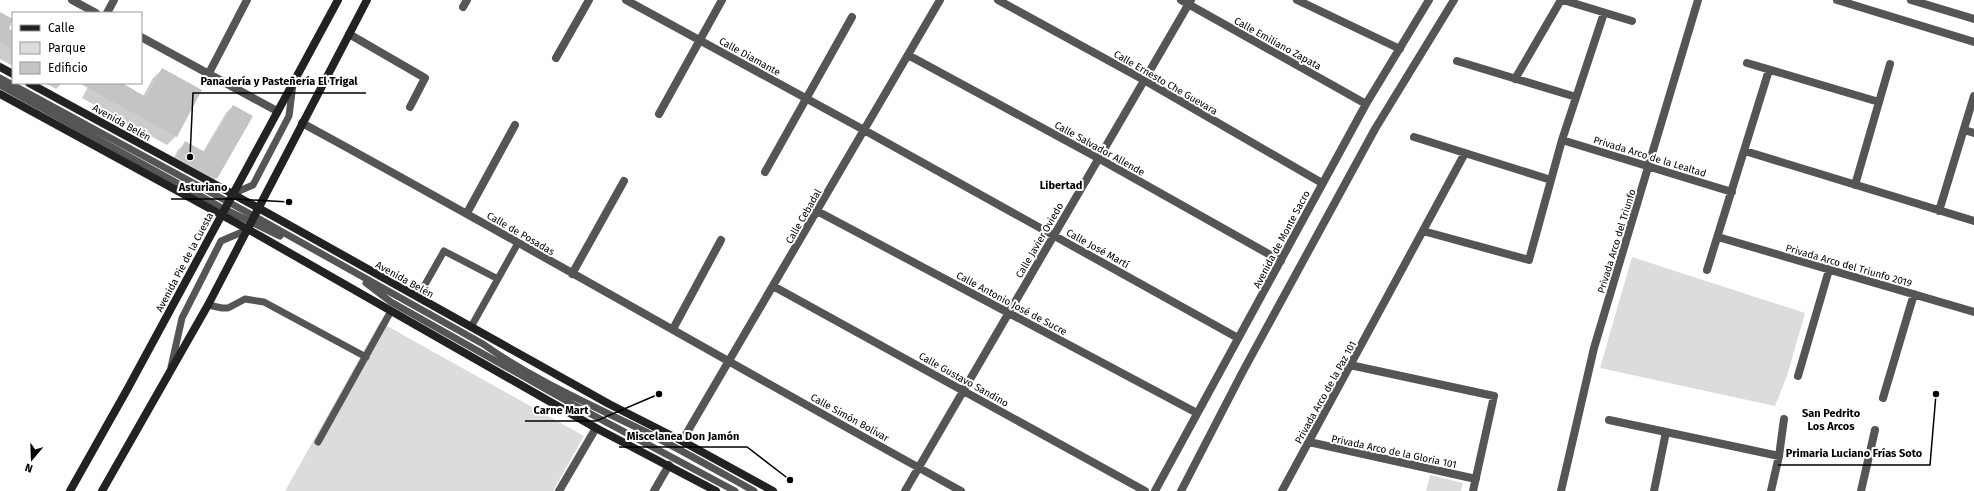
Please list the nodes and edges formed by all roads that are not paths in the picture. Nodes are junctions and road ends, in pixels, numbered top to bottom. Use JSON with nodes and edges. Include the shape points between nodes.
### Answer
{"nodes":[{"id":1,"x":72,"y":0,"type":"edge"},
{"id":2,"x":114,"y":0,"type":"edge"},
{"id":3,"x":248,"y":0,"type":"edge"},
{"id":4,"x":338,"y":0,"type":"edge"},
{"id":5,"x":367,"y":0,"type":"edge"},
{"id":6,"x":588,"y":0,"type":"edge"},
{"id":7,"x":626,"y":0,"type":"edge"},
{"id":8,"x":722,"y":0,"type":"edge"},
{"id":9,"x":940,"y":0,"type":"edge"},
{"id":10,"x":998,"y":0,"type":"edge"},
{"id":11,"x":1297,"y":0,"type":"edge"},
{"id":12,"x":1429,"y":0,"type":"edge"},
{"id":13,"x":1454,"y":0,"type":"edge"},
{"id":14,"x":1562,"y":0,"type":"edge"},
{"id":15,"x":1698,"y":0,"type":"edge"},
{"id":16,"x":1836,"y":0,"type":"edge"},
{"id":17,"x":1911,"y":0,"type":"edge"},
{"id":18,"x":1187,"y":1,"type":"edge"},
{"id":19,"x":94,"y":12,"type":"edge"},
{"id":20,"x":108,"y":12,"type":"edge"},
{"id":21,"x":1604,"y":13,"type":"junction"},
{"id":22,"x":852,"y":17,"type":"dead end"},
{"id":23,"x":1974,"y":19,"type":"edge"},
{"id":24,"x":1632,"y":21,"type":"dead end"},
{"id":25,"x":349,"y":34,"type":"junction"},
{"id":26,"x":142,"y":38,"type":"edge"},
{"id":27,"x":700,"y":41,"type":"junction"},
{"id":28,"x":1974,"y":42,"type":"edge"},
{"id":29,"x":1400,"y":49,"type":"junction"},
{"id":30,"x":908,"y":55,"type":"junction"},
{"id":31,"x":556,"y":58,"type":"dead end"},
{"id":32,"x":1457,"y":61,"type":"dead end"},
{"id":33,"x":1748,"y":63,"type":"dead end"},
{"id":34,"x":1890,"y":64,"type":"dead end"},
{"id":35,"x":0,"y":67,"type":"edge"},
{"id":36,"x":1769,"y":70,"type":"junction"},
{"id":37,"x":12,"y":73,"type":"edge"},
{"id":38,"x":209,"y":73,"type":"junction"},
{"id":39,"x":0,"y":78,"type":"edge"},
{"id":40,"x":1515,"y":79,"type":"junction"},
{"id":41,"x":294,"y":80,"type":"junction"},
{"id":42,"x":1144,"y":80,"type":"junction"},
{"id":43,"x":31,"y":84,"type":"edge"},
{"id":44,"x":0,"y":85,"type":"edge"},
{"id":45,"x":0,"y":94,"type":"edge"},
{"id":46,"x":1974,"y":96,"type":"edge"},
{"id":47,"x":1576,"y":97,"type":"junction"},
{"id":48,"x":807,"y":98,"type":"junction"},
{"id":49,"x":1879,"y":102,"type":"junction"},
{"id":50,"x":1366,"y":104,"type":"junction"},
{"id":51,"x":410,"y":108,"type":"dead end"},
{"id":52,"x":277,"y":111,"type":"junction"},
{"id":53,"x":659,"y":114,"type":"dead end"},
{"id":54,"x":302,"y":124,"type":"junction"},
{"id":55,"x":515,"y":125,"type":"dead end"},
{"id":56,"x":864,"y":130,"type":"junction"},
{"id":57,"x":1964,"y":130,"type":"junction"},
{"id":58,"x":1974,"y":133,"type":"edge"},
{"id":59,"x":1414,"y":137,"type":"dead end"},
{"id":60,"x":1562,"y":140,"type":"junction"},
{"id":61,"x":1745,"y":151,"type":"junction"},
{"id":62,"x":1465,"y":153,"type":"junction"},
{"id":63,"x":1098,"y":158,"type":"junction"},
{"id":64,"x":1649,"y":165,"type":"junction"},
{"id":65,"x":765,"y":172,"type":"dead end"},
{"id":66,"x":1551,"y":180,"type":"junction"},
{"id":67,"x":624,"y":181,"type":"dead end"},
{"id":68,"x":1322,"y":183,"type":"junction"},
{"id":69,"x":1855,"y":185,"type":"junction"},
{"id":70,"x":1732,"y":192,"type":"junction"},
{"id":71,"x":232,"y":194,"type":"junction"},
{"id":72,"x":258,"y":208,"type":"junction"},
{"id":73,"x":224,"y":209,"type":"junction"},
{"id":74,"x":817,"y":211,"type":"junction"},
{"id":75,"x":1939,"y":211,"type":"junction"},
{"id":76,"x":467,"y":213,"type":"junction"},
{"id":77,"x":1974,"y":221,"type":"edge"},
{"id":78,"x":250,"y":223,"type":"junction"},
{"id":79,"x":1423,"y":231,"type":"junction"},
{"id":80,"x":1054,"y":235,"type":"junction"},
{"id":81,"x":1718,"y":237,"type":"junction"},
{"id":82,"x":720,"y":240,"type":"dead end"},
{"id":83,"x":518,"y":243,"type":"junction"},
{"id":84,"x":1281,"y":261,"type":"junction"},
{"id":85,"x":1707,"y":270,"type":"dead end"},
{"id":86,"x":1829,"y":270,"type":"junction"},
{"id":87,"x":572,"y":274,"type":"junction"},
{"id":88,"x":498,"y":279,"type":"junction"},
{"id":89,"x":773,"y":286,"type":"junction"},
{"id":90,"x":1914,"y":294,"type":"junction"},
{"id":91,"x":418,"y":297,"type":"junction"},
{"id":92,"x":208,"y":305,"type":"junction"},
{"id":93,"x":391,"y":311,"type":"junction"},
{"id":94,"x":1009,"y":312,"type":"junction"},
{"id":95,"x":1974,"y":312,"type":"edge"},
{"id":96,"x":471,"y":327,"type":"junction"},
{"id":97,"x":673,"y":329,"type":"junction"},
{"id":98,"x":1238,"y":338,"type":"junction"},
{"id":99,"x":366,"y":357,"type":"junction"},
{"id":100,"x":729,"y":360,"type":"junction"},
{"id":101,"x":1350,"y":365,"type":"junction"},
{"id":102,"x":170,"y":373,"type":"junction"},
{"id":103,"x":1798,"y":376,"type":"dead end"},
{"id":104,"x":964,"y":390,"type":"junction"},
{"id":105,"x":1883,"y":398,"type":"dead end"},
{"id":106,"x":1198,"y":413,"type":"junction"},
{"id":107,"x":1784,"y":419,"type":"dead end"},
{"id":108,"x":1609,"y":420,"type":"dead end"},
{"id":109,"x":596,"y":428,"type":"junction"},
{"id":110,"x":1876,"y":430,"type":"dead end"},
{"id":111,"x":1666,"y":432,"type":"junction"},
{"id":112,"x":682,"y":441,"type":"junction"},
{"id":113,"x":318,"y":442,"type":"dead end"},
{"id":114,"x":1308,"y":442,"type":"junction"},
{"id":115,"x":1779,"y":456,"type":"junction"},
{"id":116,"x":669,"y":465,"type":"junction"},
{"id":117,"x":919,"y":468,"type":"junction"},
{"id":118,"x":1476,"y":479,"type":"junction"},
{"id":119,"x":70,"y":491,"type":"edge"},
{"id":120,"x":102,"y":491,"type":"edge"},
{"id":121,"x":559,"y":491,"type":"edge"},
{"id":122,"x":654,"y":491,"type":"edge"},
{"id":123,"x":716,"y":491,"type":"edge"},
{"id":124,"x":734,"y":491,"type":"edge"},
{"id":125,"x":754,"y":491,"type":"edge"},
{"id":126,"x":773,"y":491,"type":"edge"},
{"id":127,"x":905,"y":491,"type":"edge"},
{"id":128,"x":961,"y":491,"type":"edge"},
{"id":129,"x":1144,"y":491,"type":"edge"},
{"id":130,"x":1155,"y":491,"type":"edge"},
{"id":131,"x":1181,"y":491,"type":"edge"},
{"id":132,"x":1282,"y":491,"type":"edge"},
{"id":133,"x":1473,"y":491,"type":"edge"},
{"id":134,"x":1561,"y":491,"type":"edge"},
{"id":135,"x":1654,"y":491,"type":"edge"},
{"id":136,"x":1771,"y":491,"type":"edge"},
{"id":137,"x":1861,"y":491,"type":"edge"}],
"edges":[{"from":1,"to":19,"type":"street"},
{"from":2,"to":20,"type":"street"},
{"from":3,"to":38,"type":"street"},
{"from":4,"to":41,"type":"main road","name":"Avenida Pie de la Cuesta"},
{"from":5,"to":25,"type":"main road"},
{"from":6,"to":31,"type":"street"},
{"from":7,"to":27,"type":"street","name":"Calle Diamante"},
{"from":8,"to":27,"type":"street"},
{"from":9,"to":30,"type":"street","name":"Calle Cebadal"},
{"from":10,"to":42,"type":"street","name":"Calle Ernesto Che Guevara"},
{"from":11,"to":29,"type":"street"},
{"from":12,"to":29,"type":"street","name":"Avenida de Monte Sacro"},
{"from":13,"to":131,"type":"street","via":[[1374,129]]},
{"from":14,"to":21,"type":"street"},
{"from":14,"to":40,"type":"street"},
{"from":15,"to":64,"type":"street","name":"Privada Arco del Triunfo"},
{"from":16,"to":28,"type":"street"},
{"from":17,"to":23,"type":"street"},
{"from":18,"to":42,"type":"street","name":"Calle Javier Oviedo"},
{"from":18,"to":50,"type":"street","name":"Calle Emiliano Zapata"},
{"from":21,"to":24,"type":"street"},
{"from":21,"to":47,"type":"street"},
{"from":22,"to":48,"type":"street"},
{"from":25,"to":51,"type":"street","via":[[425,78]]},
{"from":25,"to":54,"type":"main road"},
{"from":26,"to":38,"type":"street"},
{"from":27,"to":48,"type":"street","name":"Calle Diamante"},
{"from":27,"to":53,"type":"street"},
{"from":29,"to":50,"type":"street","name":"Avenida de Monte Sacro"},
{"from":30,"to":56,"type":"street","name":"Calle Cebadal"},
{"from":30,"to":63,"type":"street","name":"Calle Salvador Allende"},
{"from":32,"to":40,"type":"street"},
{"from":33,"to":36,"type":"street"},
{"from":34,"to":49,"type":"street"},
{"from":35,"to":37,"type":"main road"},
{"from":36,"to":49,"type":"street"},
{"from":36,"to":61,"type":"street"},
{"from":38,"to":52,"type":"street"},
{"from":39,"to":73,"type":"lane"},
{"from":40,"to":47,"type":"street"},
{"from":41,"to":52,"type":"main road","name":"Avenida Pie de la Cuesta"},
{"from":41,"to":71,"type":"lane","via":[[289,116],[253,185]]},
{"from":42,"to":63,"type":"street","name":"Calle Javier Oviedo"},
{"from":42,"to":68,"type":"street","name":"Calle Ernesto Che Guevara"},
{"from":43,"to":71,"type":"main road","name":"Avenida Belén"},
{"from":44,"to":73,"type":"lane"},
{"from":45,"to":73,"type":"main road"},
{"from":46,"to":57,"type":"street"},
{"from":47,"to":60,"type":"street"},
{"from":48,"to":56,"type":"street","name":"Calle Diamante"},
{"from":48,"to":65,"type":"street"},
{"from":49,"to":69,"type":"street"},
{"from":50,"to":68,"type":"street","name":"Avenida de Monte Sacro"},
{"from":52,"to":71,"type":"main road","name":"Avenida Pie de la Cuesta"},
{"from":54,"to":72,"type":"main road"},
{"from":54,"to":76,"type":"street","name":"Calle de Posadas"},
{"from":55,"to":76,"type":"street"},
{"from":56,"to":74,"type":"street","name":"Calle Cebadal"},
{"from":56,"to":80,"type":"street","name":"Calle José Martí"},
{"from":57,"to":58,"type":"street"},
{"from":57,"to":75,"type":"street"},
{"from":59,"to":62,"type":"street"},
{"from":60,"to":64,"type":"street","name":"Privada Arco de la Lealtad"},
{"from":60,"to":66,"type":"street"},
{"from":61,"to":69,"type":"street"},
{"from":61,"to":70,"type":"street"},
{"from":62,"to":66,"type":"street"},
{"from":62,"to":79,"type":"street","name":"Privada Arco de la Paz 101"},
{"from":63,"to":80,"type":"street","name":"Calle Javier Oviedo"},
{"from":63,"to":84,"type":"street","name":"Calle Salvador Allende"},
{"from":64,"to":70,"type":"street","name":"Privada Arco de la Lealtad"},
{"from":64,"to":134,"type":"street","name":"Privada Arco del Triunfo","via":[[1589,365]]},
{"from":66,"to":79,"type":"street","via":[[1529,260]]},
{"from":67,"to":87,"type":"street"},
{"from":68,"to":84,"type":"street","name":"Avenida de Monte Sacro"},
{"from":69,"to":75,"type":"street"},
{"from":70,"to":81,"type":"street"},
{"from":71,"to":72,"type":"main road","name":"Avenida Belén"},
{"from":71,"to":73,"type":"main road","name":"Avenida Pie de la Cuesta"},
{"from":72,"to":78,"type":"main road"},
{"from":72,"to":91,"type":"main road","name":"Avenida Belén"},
{"from":73,"to":78,"type":"main road"},
{"from":73,"to":78,"type":"lane"},
{"from":73,"to":119,"type":"main road","name":"Avenida Pie de la Cuesta"},
{"from":74,"to":89,"type":"street","name":"Calle Cebadal"},
{"from":74,"to":94,"type":"street","name":"Calle Antonio José de Sucre"},
{"from":75,"to":77,"type":"street"},
{"from":76,"to":83,"type":"street","name":"Calle de Posadas"},
{"from":78,"to":92,"type":"main road"},
{"from":78,"to":93,"type":"main road"},
{"from":78,"to":102,"type":"lane","via":[[221,241],[182,318]]},
{"from":78,"to":124,"type":"lane","via":[[274,233],[368,284],[391,302]]},
{"from":78,"to":125,"type":"lane","via":[[483,344],[510,363]]},
{"from":79,"to":101,"type":"street","name":"Privada Arco de la Paz 101"},
{"from":80,"to":94,"type":"street","name":"Calle Javier Oviedo"},
{"from":80,"to":98,"type":"street","name":"Calle José Martí"},
{"from":81,"to":85,"type":"street"},
{"from":81,"to":86,"type":"street","name":"Privada Arco del Triunfo 2019"},
{"from":82,"to":97,"type":"street"},
{"from":83,"to":87,"type":"street","name":"Calle de Posadas"},
{"from":83,"to":88,"type":"lane"},
{"from":84,"to":98,"type":"street","name":"Avenida de Monte Sacro"},
{"from":86,"to":90,"type":"street","name":"Privada Arco del Triunfo 2019"},
{"from":86,"to":103,"type":"street"},
{"from":87,"to":97,"type":"street","name":"Calle de Posadas"},
{"from":88,"to":91,"type":"lane","via":[[444,251]]},
{"from":88,"to":96,"type":"lane"},
{"from":89,"to":100,"type":"street","name":"Calle Cebadal"},
{"from":89,"to":104,"type":"street","name":"Calle Gustavo Sandino"},
{"from":90,"to":95,"type":"street","name":"Privada Arco del Triunfo 2019"},
{"from":90,"to":105,"type":"street"},
{"from":91,"to":96,"type":"main road","name":"Avenida Belén"},
{"from":92,"to":99,"type":"lane","via":[[228,308],[245,299],[264,302]]},
{"from":92,"to":102,"type":"main road"},
{"from":93,"to":99,"type":"lane"},
{"from":93,"to":109,"type":"main road"},
{"from":94,"to":104,"type":"street","name":"Calle Javier Oviedo"},
{"from":94,"to":106,"type":"street","name":"Calle Antonio José de Sucre"},
{"from":96,"to":112,"type":"main road","name":"Avenida Belén","via":[[609,404]]},
{"from":97,"to":100,"type":"street","name":"Calle de Posadas"},
{"from":98,"to":106,"type":"street","name":"Avenida de Monte Sacro"},
{"from":99,"to":113,"type":"lane"},
{"from":100,"to":112,"type":"street","name":"Calle Cebadal"},
{"from":100,"to":117,"type":"street","name":"Calle Simón Bolívar"},
{"from":101,"to":114,"type":"street","name":"Privada Arco de la Paz 101"},
{"from":101,"to":118,"type":"street","via":[[1494,396]]},
{"from":102,"to":120,"type":"main road"},
{"from":104,"to":117,"type":"street","name":"Calle Javier Oviedo"},
{"from":104,"to":129,"type":"street","name":"Calle Gustavo Sandino"},
{"from":106,"to":130,"type":"street","name":"Avenida de Monte Sacro"},
{"from":107,"to":115,"type":"street"},
{"from":108,"to":111,"type":"street"},
{"from":109,"to":116,"type":"main road"},
{"from":109,"to":121,"type":"street"},
{"from":110,"to":137,"type":"street"},
{"from":111,"to":115,"type":"street"},
{"from":111,"to":135,"type":"street"},
{"from":112,"to":126,"type":"main road","name":"Avenida Belén"},
{"from":114,"to":118,"type":"street","name":"Privada Arco de la Gloria 101"},
{"from":114,"to":132,"type":"street","name":"Privada Arco de la Paz 101"},
{"from":115,"to":136,"type":"street"},
{"from":116,"to":122,"type":"street"},
{"from":116,"to":123,"type":"main road"},
{"from":117,"to":127,"type":"street","name":"Calle Javier Oviedo"},
{"from":117,"to":128,"type":"street","name":"Calle Simón Bolívar"},
{"from":118,"to":133,"type":"street"}]}
